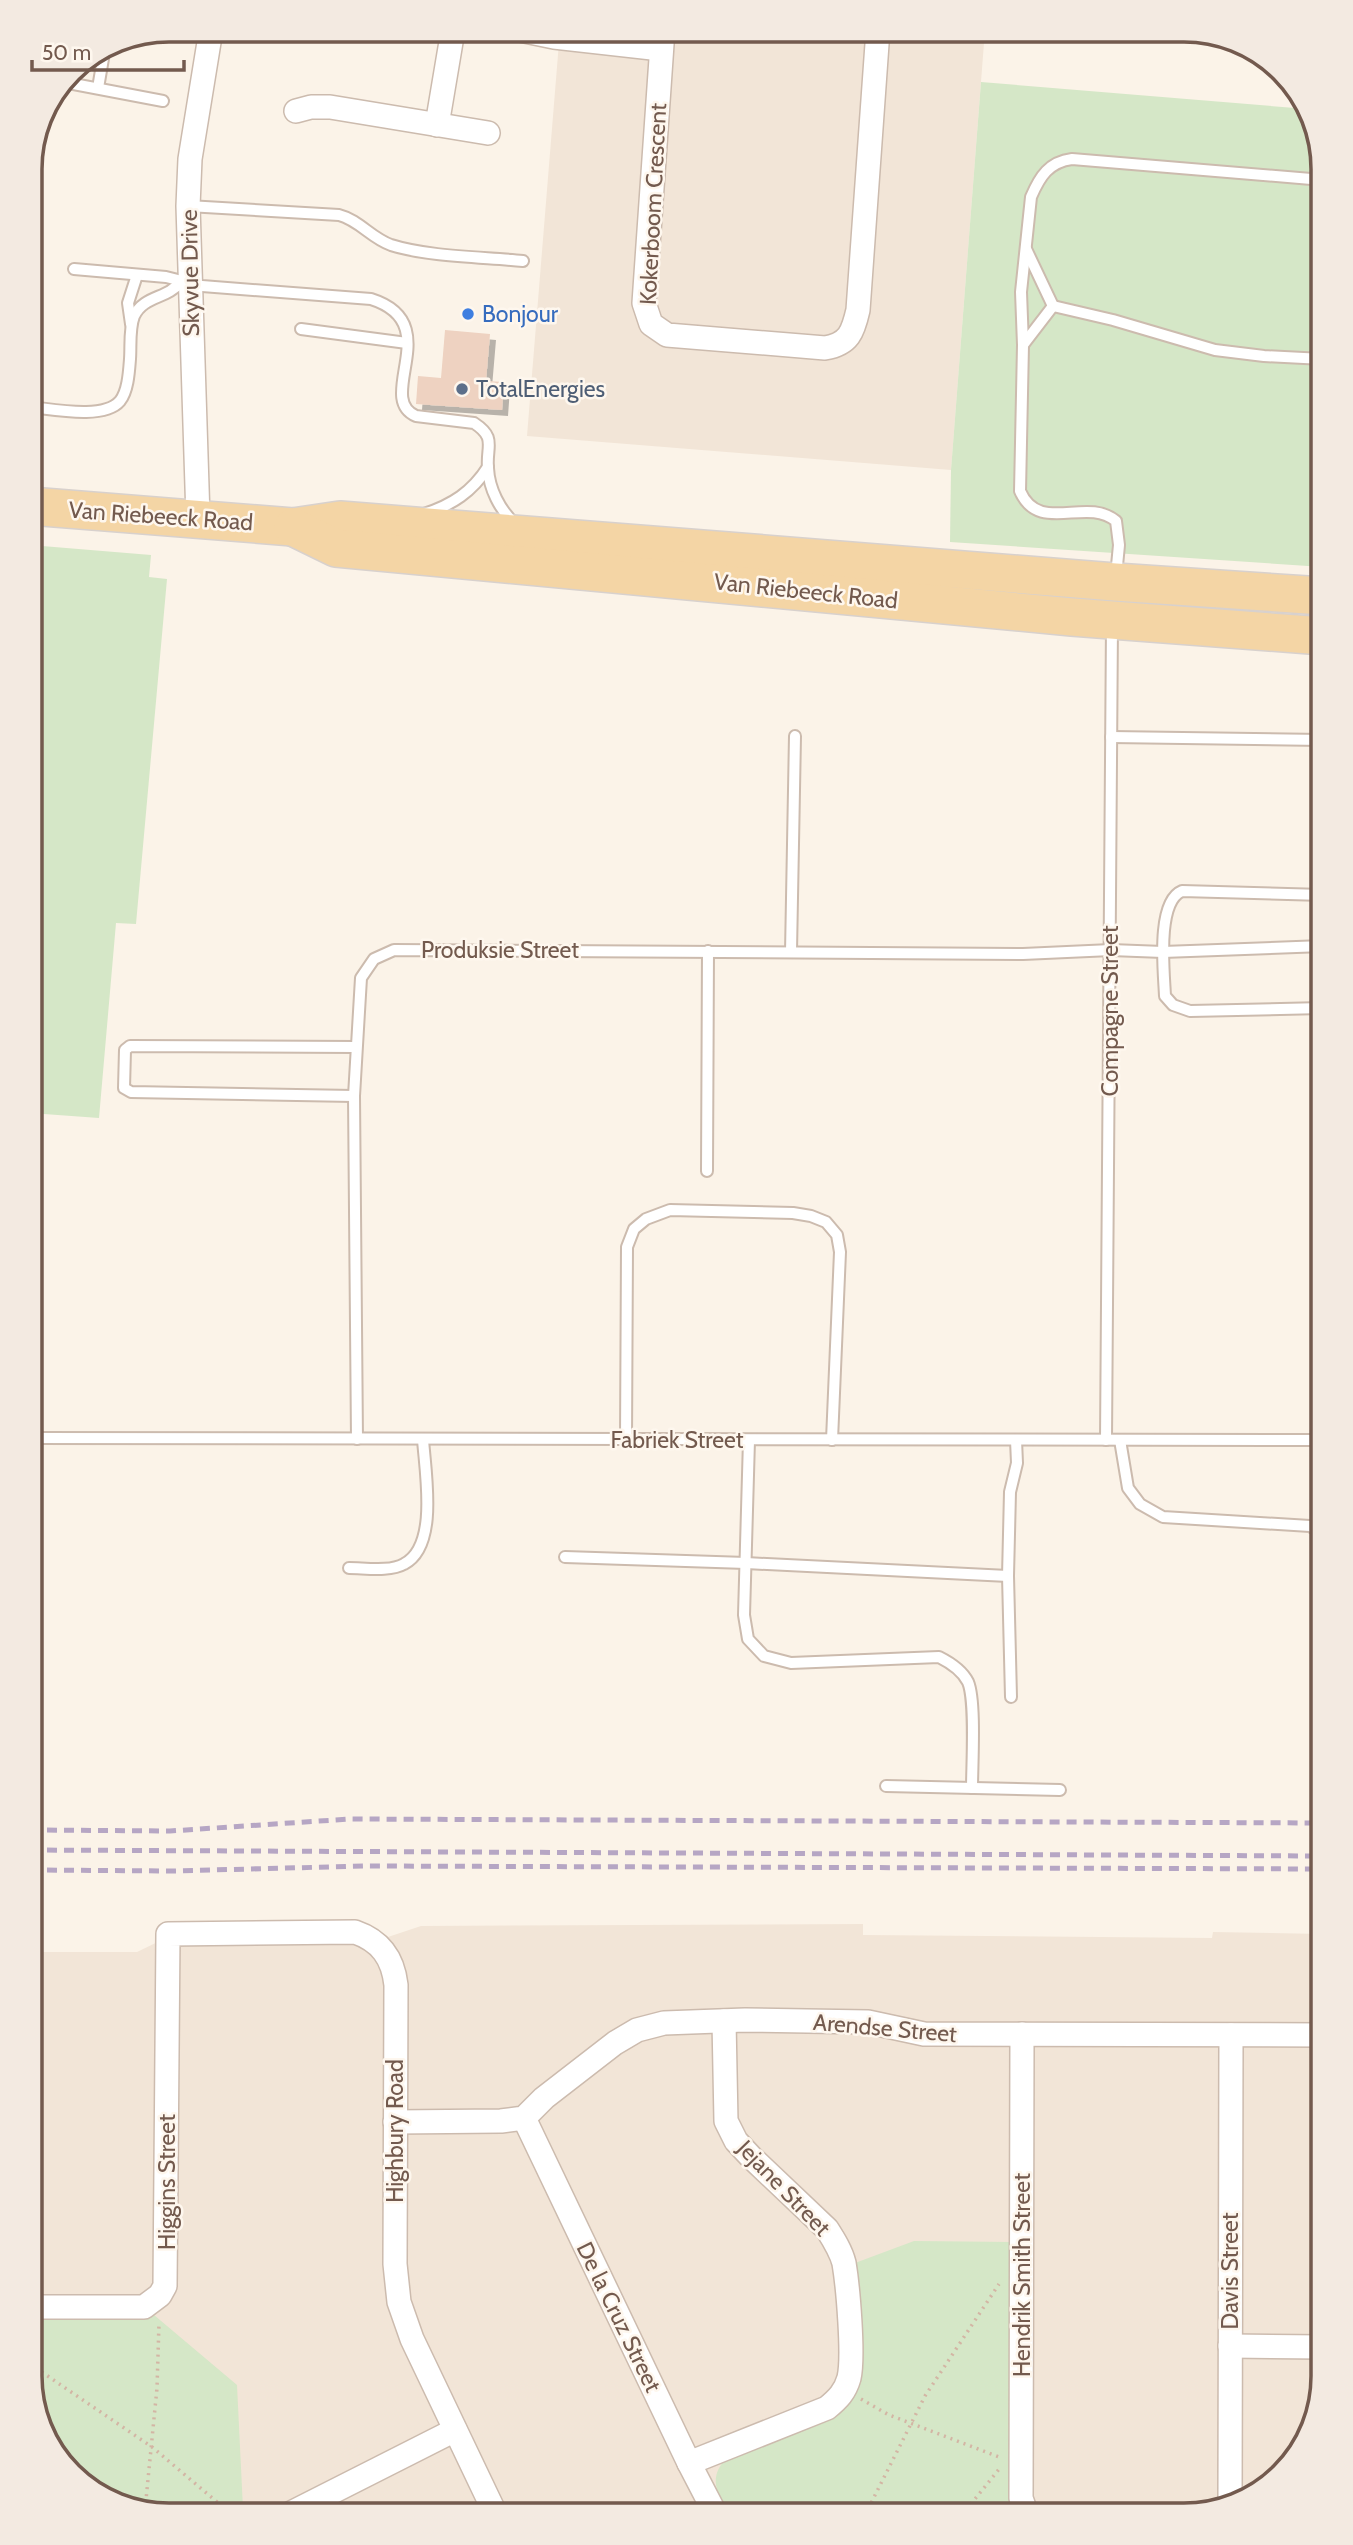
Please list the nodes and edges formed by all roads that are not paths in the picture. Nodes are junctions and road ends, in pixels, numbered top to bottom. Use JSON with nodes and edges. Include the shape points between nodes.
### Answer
{"nodes":[{"id":1,"x":209,"y":42,"type":"edge"},
{"id":2,"x":451,"y":42,"type":"edge"},
{"id":3,"x":662,"y":42,"type":"edge"},
{"id":4,"x":877,"y":42,"type":"edge"},
{"id":5,"x":103,"y":60,"type":"edge"},
{"id":6,"x":74,"y":84,"type":"edge"},
{"id":7,"x":98,"y":88,"type":"junction"},
{"id":8,"x":163,"y":101,"type":"dead end"},
{"id":9,"x":296,"y":111,"type":"dead end"},
{"id":10,"x":437,"y":125,"type":"junction"},
{"id":11,"x":488,"y":133,"type":"dead end"},
{"id":12,"x":1311,"y":179,"type":"edge"},
{"id":13,"x":188,"y":206,"type":"junction"},
{"id":14,"x":1026,"y":248,"type":"junction"},
{"id":15,"x":523,"y":261,"type":"dead end"},
{"id":16,"x":74,"y":269,"type":"dead end"},
{"id":17,"x":137,"y":275,"type":"junction"},
{"id":18,"x":185,"y":283,"type":"junction"},
{"id":19,"x":1053,"y":306,"type":"junction"},
{"id":20,"x":131,"y":327,"type":"junction"},
{"id":21,"x":301,"y":329,"type":"dead end"},
{"id":22,"x":407,"y":344,"type":"junction"},
{"id":23,"x":1023,"y":345,"type":"junction"},
{"id":24,"x":1311,"y":358,"type":"edge"},
{"id":25,"x":42,"y":408,"type":"edge"},
{"id":26,"x":488,"y":467,"type":"junction"},
{"id":27,"x":42,"y":507,"type":"edge"},
{"id":28,"x":198,"y":517,"type":"junction"},
{"id":29,"x":399,"y":524,"type":"junction"},
{"id":30,"x":293,"y":527,"type":"junction"},
{"id":31,"x":527,"y":534,"type":"junction"},
{"id":32,"x":1311,"y":596,"type":"edge"},
{"id":33,"x":1114,"y":601,"type":"junction"},
{"id":34,"x":1311,"y":634,"type":"edge"},
{"id":35,"x":795,"y":736,"type":"dead end"},
{"id":36,"x":1111,"y":737,"type":"junction"},
{"id":37,"x":1311,"y":740,"type":"edge"},
{"id":38,"x":1311,"y":895,"type":"edge"},
{"id":39,"x":1311,"y":946,"type":"edge"},
{"id":40,"x":1111,"y":950,"type":"junction"},
{"id":41,"x":708,"y":951,"type":"junction"},
{"id":42,"x":791,"y":952,"type":"junction"},
{"id":43,"x":1163,"y":952,"type":"junction"},
{"id":44,"x":1311,"y":1008,"type":"edge"},
{"id":45,"x":356,"y":1046,"type":"junction"},
{"id":46,"x":355,"y":1096,"type":"junction"},
{"id":47,"x":707,"y":1171,"type":"dead end"},
{"id":48,"x":42,"y":1438,"type":"edge"},
{"id":49,"x":357,"y":1439,"type":"junction"},
{"id":50,"x":423,"y":1439,"type":"junction"},
{"id":51,"x":748,"y":1440,"type":"junction"},
{"id":52,"x":832,"y":1440,"type":"junction"},
{"id":53,"x":1016,"y":1440,"type":"junction"},
{"id":54,"x":1106,"y":1440,"type":"junction"},
{"id":55,"x":1120,"y":1440,"type":"junction"},
{"id":56,"x":1311,"y":1440,"type":"edge"},
{"id":57,"x":626,"y":1441,"type":"junction"},
{"id":58,"x":1311,"y":1527,"type":"edge"},
{"id":59,"x":565,"y":1557,"type":"dead end"},
{"id":60,"x":746,"y":1563,"type":"junction"},
{"id":61,"x":349,"y":1568,"type":"dead end"},
{"id":62,"x":1009,"y":1576,"type":"junction"},
{"id":63,"x":1011,"y":1697,"type":"dead end"},
{"id":64,"x":886,"y":1786,"type":"dead end"},
{"id":65,"x":972,"y":1788,"type":"junction"},
{"id":66,"x":1060,"y":1790,"type":"dead end"},
{"id":67,"x":168,"y":1934,"type":"joint"},
{"id":68,"x":724,"y":2021,"type":"junction"},
{"id":69,"x":1022,"y":2034,"type":"junction"},
{"id":70,"x":1231,"y":2035,"type":"junction"},
{"id":71,"x":1311,"y":2035,"type":"edge"},
{"id":72,"x":524,"y":2118,"type":"junction"},
{"id":73,"x":395,"y":2122,"type":"junction"},
{"id":74,"x":42,"y":2307,"type":"edge"},
{"id":75,"x":1230,"y":2346,"type":"junction"},
{"id":76,"x":1311,"y":2347,"type":"edge"},
{"id":77,"x":455,"y":2430,"type":"junction"},
{"id":78,"x":689,"y":2463,"type":"junction"},
{"id":79,"x":1230,"y":2494,"type":"edge"},
{"id":80,"x":312,"y":2503,"type":"edge"},
{"id":81,"x":490,"y":2503,"type":"edge"},
{"id":82,"x":710,"y":2503,"type":"edge"},
{"id":83,"x":1023,"y":2503,"type":"edge"}],
"edges":[{"from":1,"to":13,"type":"street","name":"Skyvue Drive","via":[[190,159]]},
{"from":2,"to":10,"type":"street"},
{"from":3,"to":4,"type":"street","name":"Kokerboom Crescent","via":[[644,303],[650,324],[667,335],[825,348],[848,337],[858,310]]},
{"from":5,"to":7,"type":"lane"},
{"from":6,"to":7,"type":"lane"},
{"from":7,"to":8,"type":"lane"},
{"from":9,"to":10,"type":"street","via":[[330,107]]},
{"from":10,"to":11,"type":"street"},
{"from":12,"to":14,"type":"lane","via":[[1059,161],[1046,170],[1031,197]]},
{"from":13,"to":15,"type":"lane","via":[[339,215],[377,239],[400,247]]},
{"from":13,"to":18,"type":"street","name":"Skyvue Drive"},
{"from":14,"to":19,"type":"lane"},
{"from":14,"to":23,"type":"lane","via":[[1021,292]]},
{"from":16,"to":17,"type":"lane"},
{"from":17,"to":18,"type":"lane"},
{"from":17,"to":20,"type":"lane","via":[[128,303]]},
{"from":18,"to":20,"type":"lane","via":[[143,304]]},
{"from":18,"to":22,"type":"lane","via":[[371,299],[395,312],[407,331]]},
{"from":18,"to":28,"type":"street","name":"Skyvue Drive"},
{"from":19,"to":23,"type":"lane"},
{"from":19,"to":24,"type":"lane","via":[[1215,350]]},
{"from":20,"to":25,"type":"lane","via":[[127,383],[120,401],[106,410],[90,412]]},
{"from":21,"to":22,"type":"lane"},
{"from":22,"to":26,"type":"lane","via":[[402,395],[407,413],[482,428],[491,445]]},
{"from":23,"to":33,"type":"lane","name":"Compagne Street","via":[[1020,491],[1026,503],[1041,513],[1100,512],[1116,521],[1119,545]]},
{"from":26,"to":29,"type":"lane","via":[[467,493]]},
{"from":26,"to":31,"type":"lane","via":[[505,514]]},
{"from":27,"to":28,"type":"main road","name":"Van Riebeeck Road"},
{"from":28,"to":30,"type":"main road","name":"Van Riebeeck Road"},
{"from":29,"to":30,"type":"main road","name":"Van Riebeeck Road","via":[[340,520]]},
{"from":29,"to":31,"type":"main road","name":"Van Riebeeck Road"},
{"from":30,"to":33,"type":"main road","name":"Van Riebeeck Road","via":[[336,548]]},
{"from":31,"to":33,"type":"main road","name":"Van Riebeeck Road"},
{"from":32,"to":33,"type":"main road","name":"Van Riebeeck Road"},
{"from":33,"to":34,"type":"main road","name":"Van Riebeeck Road"},
{"from":33,"to":36,"type":"lane","name":"Compagne Street"},
{"from":35,"to":42,"type":"lane"},
{"from":36,"to":37,"type":"lane"},
{"from":36,"to":40,"type":"lane","name":"Compagne Street"},
{"from":38,"to":43,"type":"lane","via":[[1176,893],[1168,905]]},
{"from":39,"to":43,"type":"lane","name":"Produksie Street"},
{"from":40,"to":42,"type":"lane","name":"Produksie Street"},
{"from":40,"to":43,"type":"lane","name":"Produksie Street"},
{"from":40,"to":54,"type":"lane","name":"Compagne Street"},
{"from":41,"to":42,"type":"lane","name":"Produksie Street"},
{"from":41,"to":45,"type":"lane","name":"Produksie Street","via":[[394,950],[374,959],[361,978]]},
{"from":41,"to":47,"type":"lane"},
{"from":43,"to":44,"type":"lane","via":[[1166,996],[1179,1008]]},
{"from":45,"to":46,"type":"lane","name":"Produksie Street"},
{"from":45,"to":46,"type":"lane","via":[[130,1046],[125,1050],[124,1088],[131,1092]]},
{"from":46,"to":49,"type":"lane","name":"Produksie Street"},
{"from":48,"to":49,"type":"lane","name":"Fabriek Street"},
{"from":49,"to":50,"type":"lane","name":"Fabriek Street"},
{"from":50,"to":57,"type":"lane","name":"Fabriek Street"},
{"from":50,"to":61,"type":"lane","via":[[427,1519],[421,1545],[412,1558],[397,1567]]},
{"from":51,"to":52,"type":"lane","name":"Fabriek Street"},
{"from":51,"to":57,"type":"lane","name":"Fabriek Street"},
{"from":51,"to":60,"type":"lane"},
{"from":52,"to":53,"type":"lane","name":"Fabriek Street"},
{"from":52,"to":57,"type":"lane","via":[[840,1252],[836,1235],[826,1222],[793,1213],[670,1210],[634,1229],[627,1247]]},
{"from":53,"to":54,"type":"lane","name":"Fabriek Street"},
{"from":53,"to":62,"type":"lane"},
{"from":54,"to":55,"type":"lane","name":"Fabriek Street"},
{"from":55,"to":56,"type":"lane","name":"Fabriek Street"},
{"from":55,"to":58,"type":"lane","via":[[1128,1488],[1140,1504],[1163,1517]]},
{"from":59,"to":60,"type":"lane"},
{"from":60,"to":62,"type":"lane"},
{"from":60,"to":65,"type":"lane","via":[[748,1639],[764,1656],[791,1663],[940,1657],[962,1672],[972,1694]]},
{"from":62,"to":63,"type":"lane"},
{"from":64,"to":65,"type":"lane"},
{"from":65,"to":66,"type":"lane"},
{"from":67,"to":73,"type":"street","name":"Highbury Road","via":[[355,1932],[378,1943],[395,1974]]},
{"from":67,"to":74,"type":"street","name":"Higgins Street","via":[[165,2286],[144,2306]]},
{"from":68,"to":69,"type":"street","name":"Arendse Street","via":[[868,2022],[925,2034]]},
{"from":68,"to":72,"type":"street","name":"Arendse Street","via":[[664,2023],[637,2030]]},
{"from":68,"to":78,"type":"street","name":"Jejane Street","via":[[726,2121],[736,2141],[827,2229],[844,2262],[851,2358],[844,2390],[827,2408]]},
{"from":69,"to":70,"type":"street","name":"Arendse Street"},
{"from":69,"to":83,"type":"street","name":"Hendrik Smith Street"},
{"from":70,"to":71,"type":"street","name":"Arendse Street"},
{"from":70,"to":75,"type":"street","name":"Davis Street"},
{"from":72,"to":73,"type":"street"},
{"from":72,"to":78,"type":"street","name":"De la Cruz Street"},
{"from":73,"to":77,"type":"street","name":"Highbury Road","via":[[399,2302]]},
{"from":75,"to":76,"type":"street"},
{"from":75,"to":79,"type":"street","name":"Davis Street"},
{"from":77,"to":80,"type":"street"},
{"from":77,"to":81,"type":"street","name":"Highbury Road"},
{"from":78,"to":82,"type":"street","name":"De la Cruz Street"}]}
